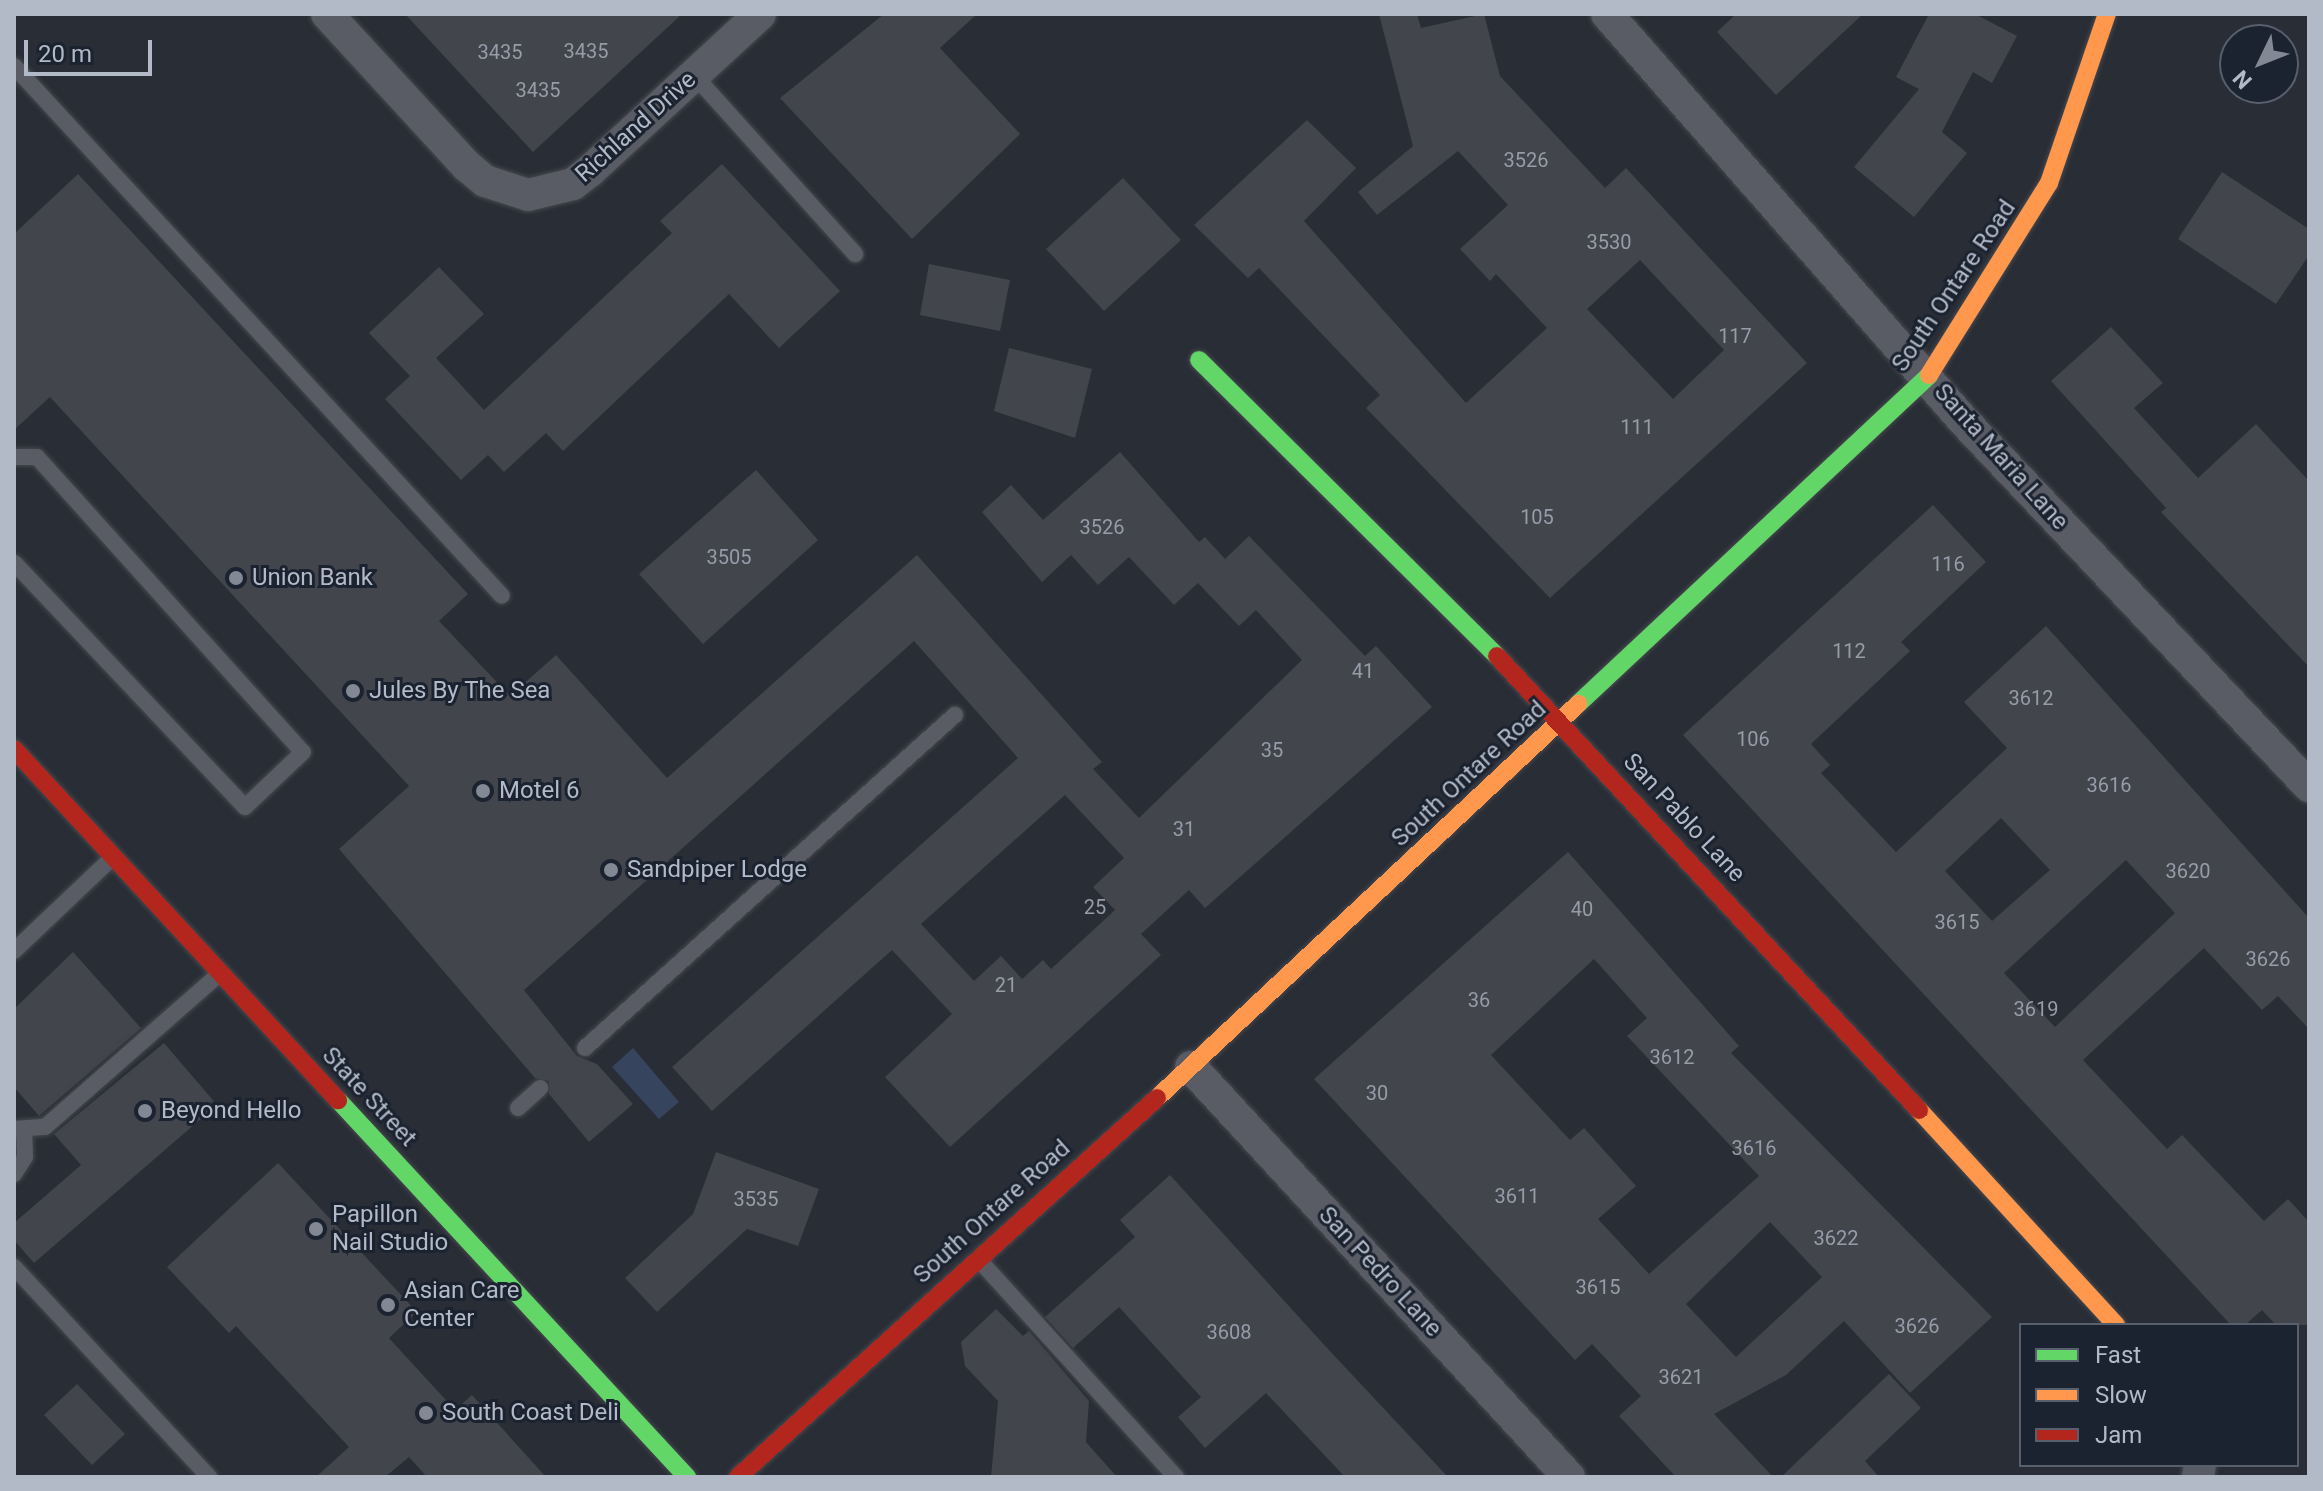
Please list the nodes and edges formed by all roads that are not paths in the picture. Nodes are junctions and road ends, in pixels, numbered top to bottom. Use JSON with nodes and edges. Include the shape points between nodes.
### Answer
{"nodes":[{"id":1,"x":327,"y":14,"type":"edge"},
{"id":2,"x":760,"y":14,"type":"edge"},
{"id":3,"x":1607,"y":14,"type":"edge"},
{"id":4,"x":2107,"y":14,"type":"edge"},
{"id":5,"x":14,"y":66,"type":"edge"},
{"id":6,"x":694,"y":75,"type":"junction"},
{"id":7,"x":855,"y":254,"type":"dead end"},
{"id":8,"x":1199,"y":360,"type":"dead end"},
{"id":9,"x":1928,"y":376,"type":"junction"},
{"id":10,"x":14,"y":457,"type":"edge"},
{"id":11,"x":14,"y":563,"type":"edge"},
{"id":12,"x":502,"y":596,"type":"dead end"},
{"id":13,"x":955,"y":715,"type":"dead end"},
{"id":14,"x":1562,"y":720,"type":"junction"},
{"id":15,"x":14,"y":749,"type":"edge"},
{"id":16,"x":2309,"y":786,"type":"edge"},
{"id":17,"x":113,"y":857,"type":"junction"},
{"id":18,"x":14,"y":951,"type":"edge"},
{"id":19,"x":221,"y":972,"type":"junction"},
{"id":20,"x":585,"y":1048,"type":"dead end"},
{"id":21,"x":1191,"y":1067,"type":"junction"},
{"id":22,"x":540,"y":1088,"type":"dead end"},
{"id":23,"x":518,"y":1108,"type":"dead end"},
{"id":24,"x":19,"y":1130,"type":"edge"},
{"id":25,"x":14,"y":1174,"type":"edge"},
{"id":26,"x":976,"y":1256,"type":"junction"},
{"id":27,"x":14,"y":1267,"type":"edge"},
{"id":28,"x":2114,"y":1323,"type":"edge"},
{"id":29,"x":209,"y":1477,"type":"edge"},
{"id":30,"x":687,"y":1477,"type":"edge"},
{"id":31,"x":738,"y":1477,"type":"edge"},
{"id":32,"x":1176,"y":1477,"type":"edge"},
{"id":33,"x":1569,"y":1477,"type":"edge"}],
"edges":[{"from":1,"to":6,"type":"street","name":"Richland Drive","via":[[467,166],[485,181],[528,195],[573,184]]},
{"from":2,"to":6,"type":"street","name":"Richland Drive"},
{"from":3,"to":9,"type":"street","name":"Santa Maria Lane"},
{"from":4,"to":9,"type":"street","name":"South Ontare Road","via":[[2049,183]]},
{"from":5,"to":12,"type":"lane"},
{"from":6,"to":7,"type":"lane"},
{"from":8,"to":14,"type":"street","name":"San Pablo Lane"},
{"from":9,"to":14,"type":"street","name":"South Ontare Road"},
{"from":9,"to":16,"type":"street","name":"Santa Maria Lane"},
{"from":10,"to":11,"type":"lane","via":[[37,457],[303,752],[245,807]]},
{"from":13,"to":20,"type":"lane"},
{"from":14,"to":21,"type":"street","name":"South Ontare Road"},
{"from":14,"to":28,"type":"street","name":"San Pablo Lane"},
{"from":15,"to":17,"type":"street","name":"State Street"},
{"from":17,"to":18,"type":"lane"},
{"from":17,"to":19,"type":"street","name":"State Street"},
{"from":19,"to":24,"type":"lane","via":[[45,1127]]},
{"from":19,"to":30,"type":"street","name":"State Street"},
{"from":21,"to":26,"type":"street","name":"South Ontare Road"},
{"from":21,"to":33,"type":"street","name":"San Pedro Lane"},
{"from":22,"to":23,"type":"lane"},
{"from":24,"to":25,"type":"lane","via":[[25,1157]]},
{"from":26,"to":31,"type":"street","name":"South Ontare Road"},
{"from":26,"to":32,"type":"lane"},
{"from":27,"to":29,"type":"lane"}]}
